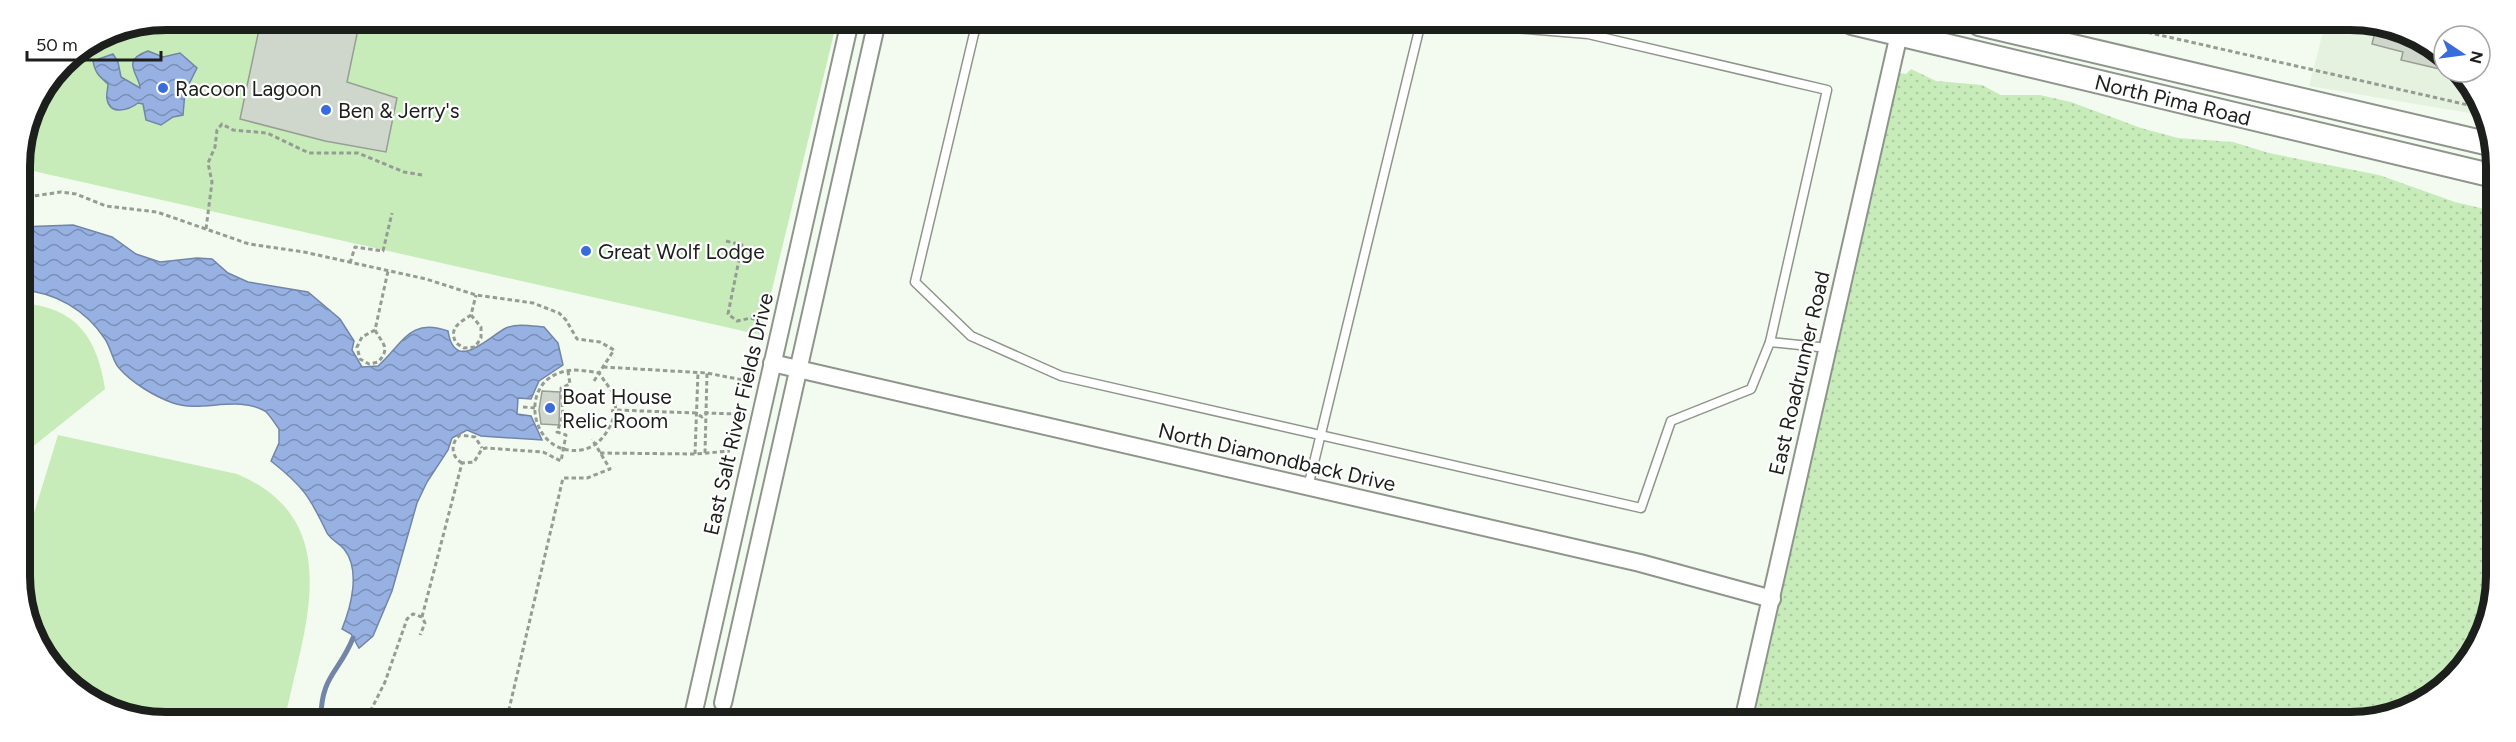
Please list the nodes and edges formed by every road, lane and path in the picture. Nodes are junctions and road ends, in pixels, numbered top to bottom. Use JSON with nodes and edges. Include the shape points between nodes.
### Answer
{"nodes":[{"id":1,"x":848,"y":30,"type":"edge"},
{"id":2,"x":875,"y":30,"type":"edge"},
{"id":3,"x":975,"y":30,"type":"edge"},
{"id":4,"x":1419,"y":30,"type":"edge"},
{"id":5,"x":1538,"y":30,"type":"edge"},
{"id":6,"x":1882,"y":30,"type":"edge"},
{"id":7,"x":2005,"y":30,"type":"edge"},
{"id":8,"x":2137,"y":30,"type":"edge"},
{"id":9,"x":1899,"y":34,"type":"junction"},
{"id":10,"x":2472,"y":106,"type":"edge"},
{"id":11,"x":2483,"y":143,"type":"edge"},
{"id":12,"x":2486,"y":174,"type":"edge"},
{"id":13,"x":422,"y":175,"type":"dead end"},
{"id":14,"x":30,"y":197,"type":"edge"},
{"id":15,"x":392,"y":213,"type":"dead end"},
{"id":16,"x":206,"y":229,"type":"junction"},
{"id":17,"x":726,"y":241,"type":"dead end"},
{"id":18,"x":350,"y":263,"type":"junction"},
{"id":19,"x":388,"y":271,"type":"junction"},
{"id":20,"x":476,"y":295,"type":"junction"},
{"id":21,"x":471,"y":315,"type":"junction"},
{"id":22,"x":760,"y":321,"type":"dead end"},
{"id":23,"x":375,"y":330,"type":"junction"},
{"id":24,"x":1770,"y":342,"type":"junction"},
{"id":25,"x":1828,"y":348,"type":"junction"},
{"id":26,"x":772,"y":363,"type":"junction"},
{"id":27,"x":603,"y":367,"type":"junction"},
{"id":28,"x":798,"y":369,"type":"junction"},
{"id":29,"x":568,"y":371,"type":"junction"},
{"id":30,"x":698,"y":372,"type":"junction"},
{"id":31,"x":599,"y":373,"type":"junction"},
{"id":32,"x":707,"y":373,"type":"junction"},
{"id":33,"x":746,"y":380,"type":"dead end"},
{"id":34,"x":594,"y":381,"type":"dead end"},
{"id":35,"x":523,"y":407,"type":"dead end"},
{"id":36,"x":535,"y":408,"type":"junction"},
{"id":37,"x":616,"y":410,"type":"junction"},
{"id":38,"x":611,"y":411,"type":"dead end"},
{"id":39,"x":696,"y":413,"type":"junction"},
{"id":40,"x":706,"y":413,"type":"junction"},
{"id":41,"x":738,"y":414,"type":"dead end"},
{"id":42,"x":1321,"y":435,"type":"junction"},
{"id":43,"x":592,"y":440,"type":"dead end"},
{"id":44,"x":595,"y":444,"type":"junction"},
{"id":45,"x":482,"y":448,"type":"junction"},
{"id":46,"x":564,"y":451,"type":"junction"},
{"id":47,"x":730,"y":451,"type":"dead end"},
{"id":48,"x":600,"y":453,"type":"junction"},
{"id":49,"x":705,"y":453,"type":"junction"},
{"id":50,"x":695,"y":454,"type":"junction"},
{"id":51,"x":462,"y":463,"type":"junction"},
{"id":52,"x":1308,"y":487,"type":"junction"},
{"id":53,"x":1772,"y":599,"type":"junction"},
{"id":54,"x":422,"y":617,"type":"junction"},
{"id":55,"x":420,"y":635,"type":"dead end"},
{"id":56,"x":723,"y":703,"type":"dead end"},
{"id":57,"x":694,"y":711,"type":"dead end"},
{"id":58,"x":370,"y":712,"type":"edge"},
{"id":59,"x":508,"y":712,"type":"edge"},
{"id":60,"x":1745,"y":712,"type":"edge"}],
"edges":[{"from":1,"to":26,"type":"street","name":"East Salt River Fields Drive"},
{"from":2,"to":28,"type":"street"},
{"from":3,"to":42,"type":"lane","via":[[915,282],[971,336],[1061,376]]},
{"from":4,"to":42,"type":"lane"},
{"from":5,"to":24,"type":"lane","via":[[1588,34],[1827,90]]},
{"from":6,"to":9,"type":"main road","name":"North Pima Road"},
{"from":7,"to":11,"type":"main road","name":"North Pima Road"},
{"from":8,"to":10,"type":"path"},
{"from":9,"to":12,"type":"main road","name":"North Pima Road"},
{"from":9,"to":25,"type":"street","name":"East Roadrunner Road"},
{"from":13,"to":16,"type":"path","via":[[404,172],[358,153],[309,153],[267,133],[233,130],[222,124],[208,163],[212,182]]},
{"from":14,"to":16,"type":"path","via":[[76,194],[106,206],[157,212]]},
{"from":15,"to":18,"type":"path","via":[[383,251],[355,247]]},
{"from":16,"to":18,"type":"path","via":[[249,244]]},
{"from":17,"to":22,"type":"path","via":[[742,245],[728,314],[737,321]]},
{"from":18,"to":19,"type":"path"},
{"from":19,"to":20,"type":"path"},
{"from":19,"to":23,"type":"path"},
{"from":20,"to":21,"type":"path"},
{"from":20,"to":27,"type":"path","via":[[549,307],[566,320],[577,339],[600,342],[614,350]]},
{"from":21,"to":21,"type":"path","via":[[460,321],[454,332],[456,343],[464,348],[475,347],[481,338],[482,327]]},
{"from":23,"to":23,"type":"path","via":[[362,337],[357,347],[360,359],[369,364],[378,362],[385,352],[384,340]]},
{"from":24,"to":25,"type":"lane"},
{"from":24,"to":42,"type":"lane","via":[[1751,389],[1671,421],[1641,508]]},
{"from":25,"to":53,"type":"street","name":"East Roadrunner Road"},
{"from":26,"to":28,"type":"street","name":"North Diamondback Drive"},
{"from":26,"to":57,"type":"street","name":"East Salt River Fields Drive"},
{"from":27,"to":30,"type":"path"},
{"from":27,"to":31,"type":"path"},
{"from":28,"to":52,"type":"street","name":"North Diamondback Drive"},
{"from":28,"to":56,"type":"street"},
{"from":29,"to":31,"type":"path"},
{"from":29,"to":36,"type":"path","via":[[553,376],[542,386]]},
{"from":29,"to":46,"type":"path","via":[[570,384],[561,388],[563,415],[557,432],[566,435]]},
{"from":30,"to":32,"type":"path"},
{"from":30,"to":39,"type":"path"},
{"from":31,"to":34,"type":"path"},
{"from":31,"to":37,"type":"path","via":[[614,393]]},
{"from":32,"to":33,"type":"path"},
{"from":32,"to":40,"type":"path"},
{"from":35,"to":36,"type":"path"},
{"from":36,"to":46,"type":"path","via":[[538,428],[548,442]]},
{"from":37,"to":38,"type":"path"},
{"from":37,"to":39,"type":"path"},
{"from":37,"to":44,"type":"path","via":[[607,434]]},
{"from":39,"to":40,"type":"path","via":[[702,417]]},
{"from":39,"to":50,"type":"path"},
{"from":40,"to":41,"type":"path"},
{"from":40,"to":49,"type":"path"},
{"from":42,"to":52,"type":"lane"},
{"from":43,"to":44,"type":"path"},
{"from":44,"to":46,"type":"path"},
{"from":44,"to":48,"type":"path"},
{"from":45,"to":46,"type":"path","via":[[543,452],[561,461]]},
{"from":45,"to":51,"type":"path","via":[[474,462]]},
{"from":45,"to":51,"type":"path","via":[[475,437],[460,435],[453,449]]},
{"from":47,"to":49,"type":"path"},
{"from":48,"to":50,"type":"path"},
{"from":48,"to":59,"type":"path","via":[[610,470],[586,478],[562,478]]},
{"from":49,"to":50,"type":"path"},
{"from":51,"to":54,"type":"path"},
{"from":52,"to":53,"type":"street","name":"North Diamondback Drive","via":[[1640,563]]},
{"from":53,"to":60,"type":"street","name":"East Roadrunner Road"},
{"from":54,"to":55,"type":"path","via":[[425,623]]},
{"from":54,"to":58,"type":"path","via":[[413,614],[407,619]]}]}
